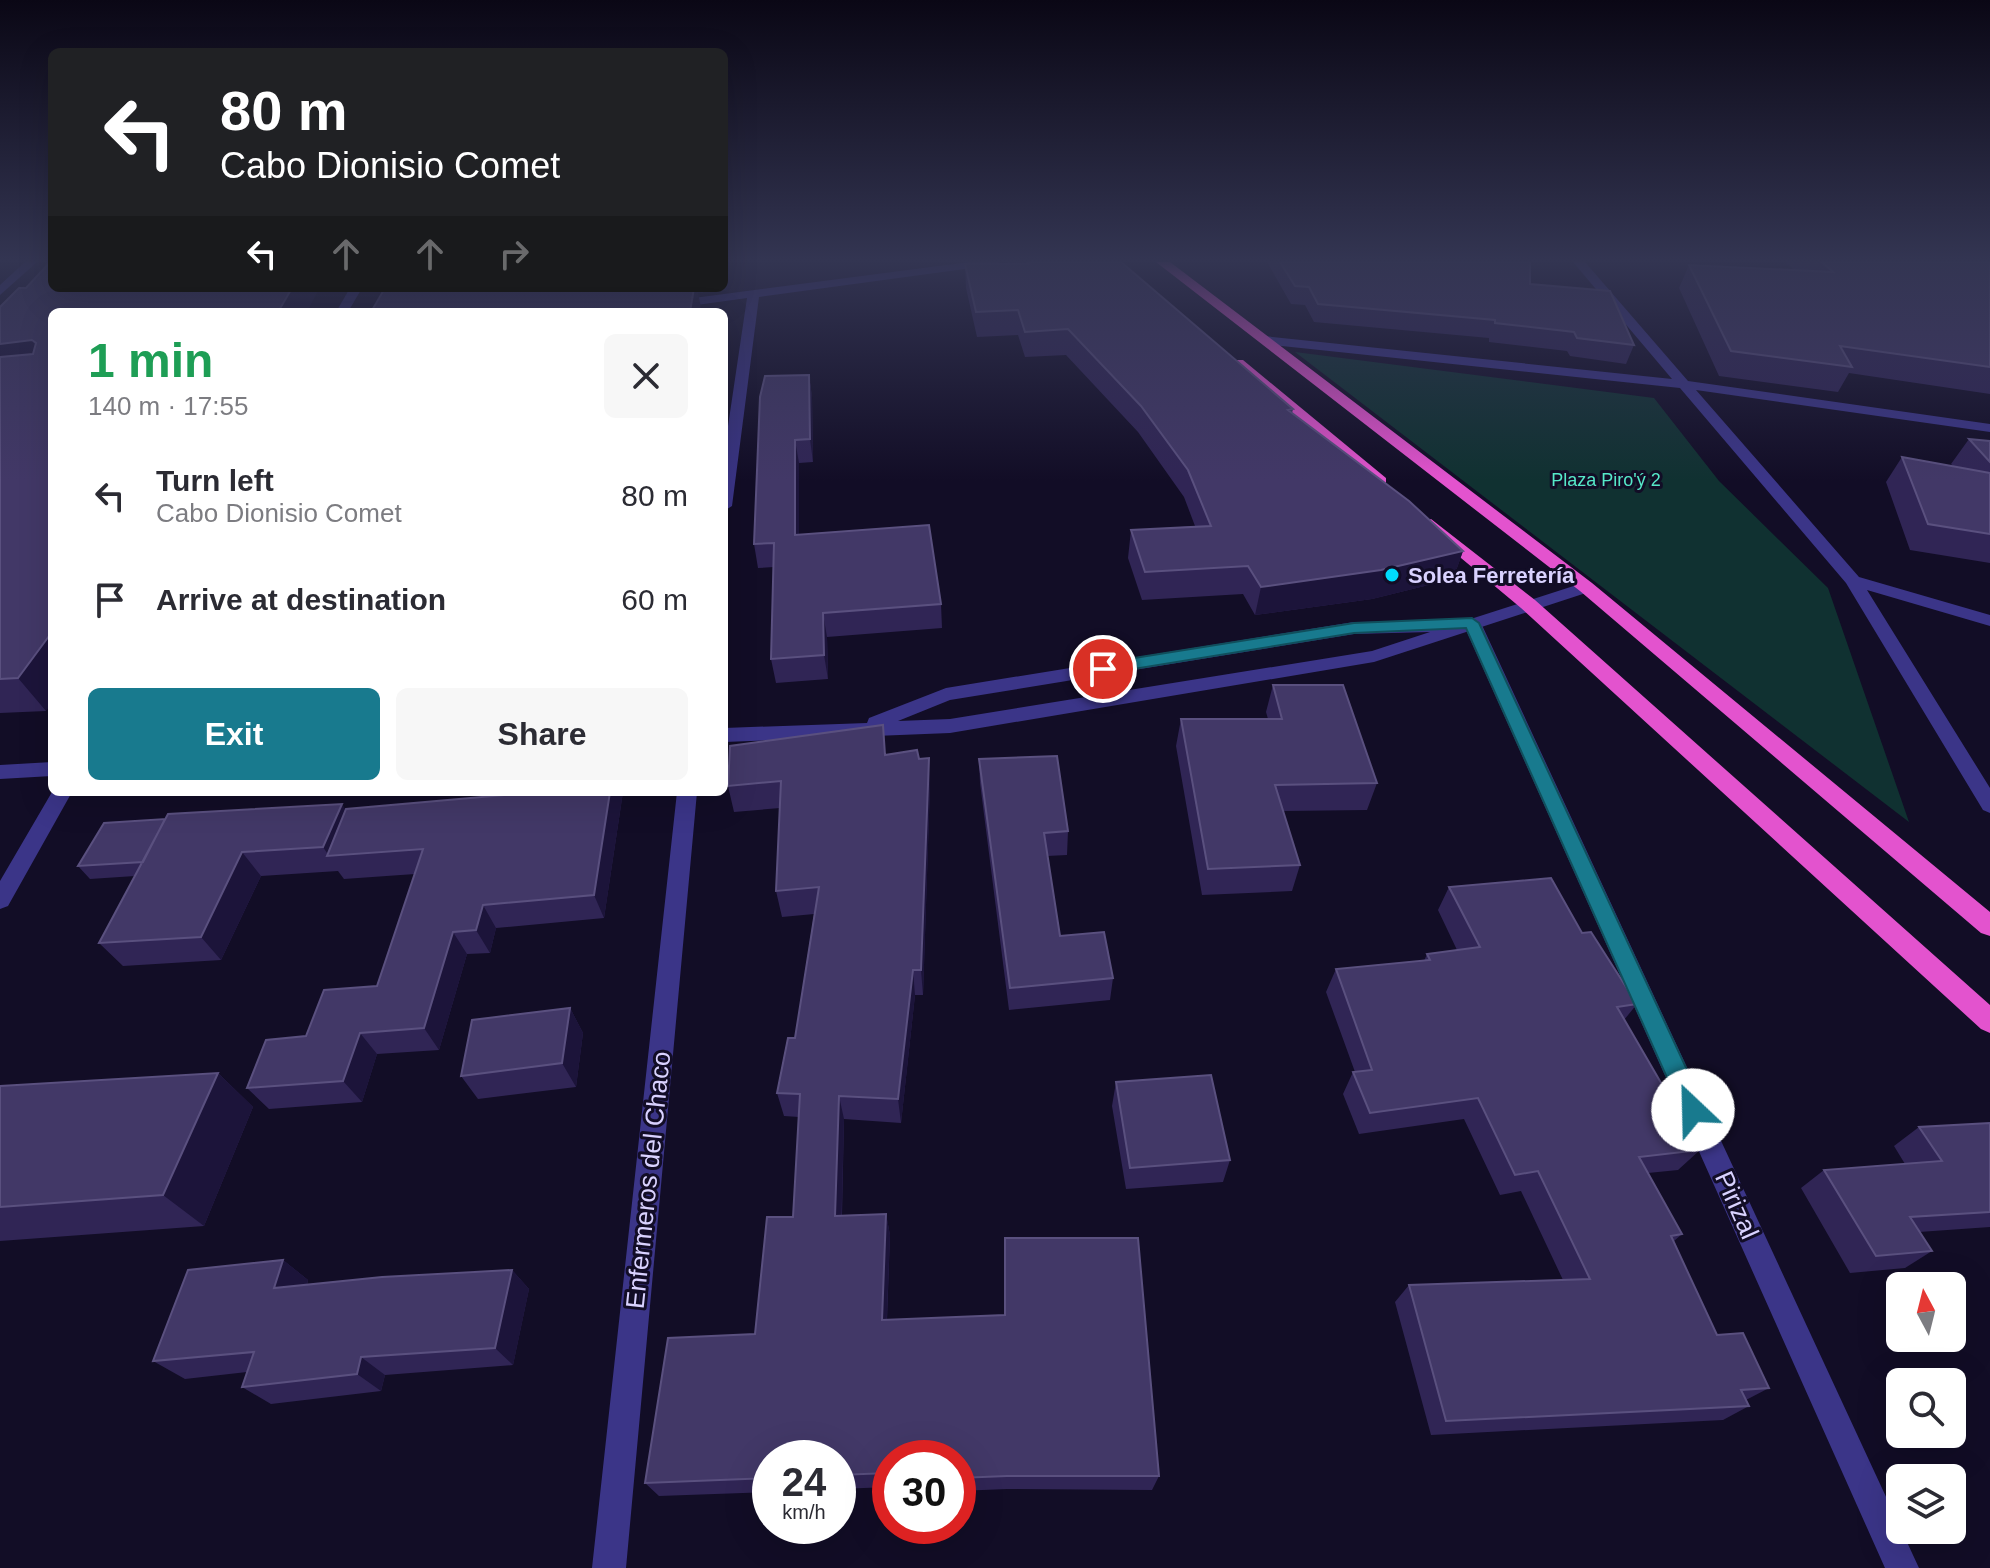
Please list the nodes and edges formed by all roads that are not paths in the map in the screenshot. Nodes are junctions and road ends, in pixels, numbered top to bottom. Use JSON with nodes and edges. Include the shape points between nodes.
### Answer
{"nodes":[{"id":1,"x":747,"y":335,"type":"edge"},
{"id":2,"x":1258,"y":335,"type":"edge"},
{"id":3,"x":1642,"y":335,"type":"edge"},
{"id":4,"x":1264,"y":340,"type":"junction"},
{"id":5,"x":1226,"y":353,"type":"edge"},
{"id":6,"x":1684,"y":384,"type":"junction"},
{"id":7,"x":1990,"y":428,"type":"edge"},
{"id":8,"x":728,"y":477,"type":"edge"},
{"id":9,"x":1395,"y":494,"type":"edge"},
{"id":10,"x":1419,"y":514,"type":"edge"},
{"id":11,"x":1853,"y":581,"type":"junction"},
{"id":12,"x":1586,"y":587,"type":"junction"},
{"id":13,"x":1528,"y":604,"type":"junction"},
{"id":14,"x":1990,"y":621,"type":"edge"},
{"id":15,"x":1468,"y":624,"type":"junction"},
{"id":16,"x":864,"y":728,"type":"junction"},
{"id":17,"x":728,"y":735,"type":"edge"},
{"id":18,"x":48,"y":769,"type":"edge"},
{"id":19,"x":0,"y":772,"type":"edge"},
{"id":20,"x":60,"y":796,"type":"edge"},
{"id":21,"x":687,"y":796,"type":"edge"},
{"id":22,"x":1990,"y":805,"type":"edge"},
{"id":23,"x":0,"y":900,"type":"edge"},
{"id":24,"x":1990,"y":926,"type":"edge"},
{"id":25,"x":1990,"y":1021,"type":"edge"},
{"id":26,"x":609,"y":1568,"type":"edge"},
{"id":27,"x":1902,"y":1568,"type":"edge"}],
"edges":[{"from":1,"to":8,"type":"street"},
{"from":2,"to":4,"type":"highway"},
{"from":3,"to":6,"type":"street"},
{"from":4,"to":6,"type":"street"},
{"from":4,"to":12,"type":"highway"},
{"from":5,"to":9,"type":"highway"},
{"from":6,"to":7,"type":"street"},
{"from":6,"to":11,"type":"street"},
{"from":10,"to":13,"type":"highway"},
{"from":11,"to":14,"type":"street"},
{"from":11,"to":22,"type":"street"},
{"from":12,"to":13,"type":"street"},
{"from":12,"to":24,"type":"highway"},
{"from":13,"to":15,"type":"street"},
{"from":13,"to":25,"type":"highway"},
{"from":15,"to":16,"type":"street","via":[[1374,656],[950,726]]},
{"from":15,"to":16,"type":"street","via":[[1354,628],[946,694]]},
{"from":15,"to":27,"type":"street","name":"Pirizal"},
{"from":16,"to":17,"type":"street"},
{"from":18,"to":19,"type":"street"},
{"from":20,"to":23,"type":"street"},
{"from":21,"to":26,"type":"street","name":"Enfermeros del Chaco"}]}
